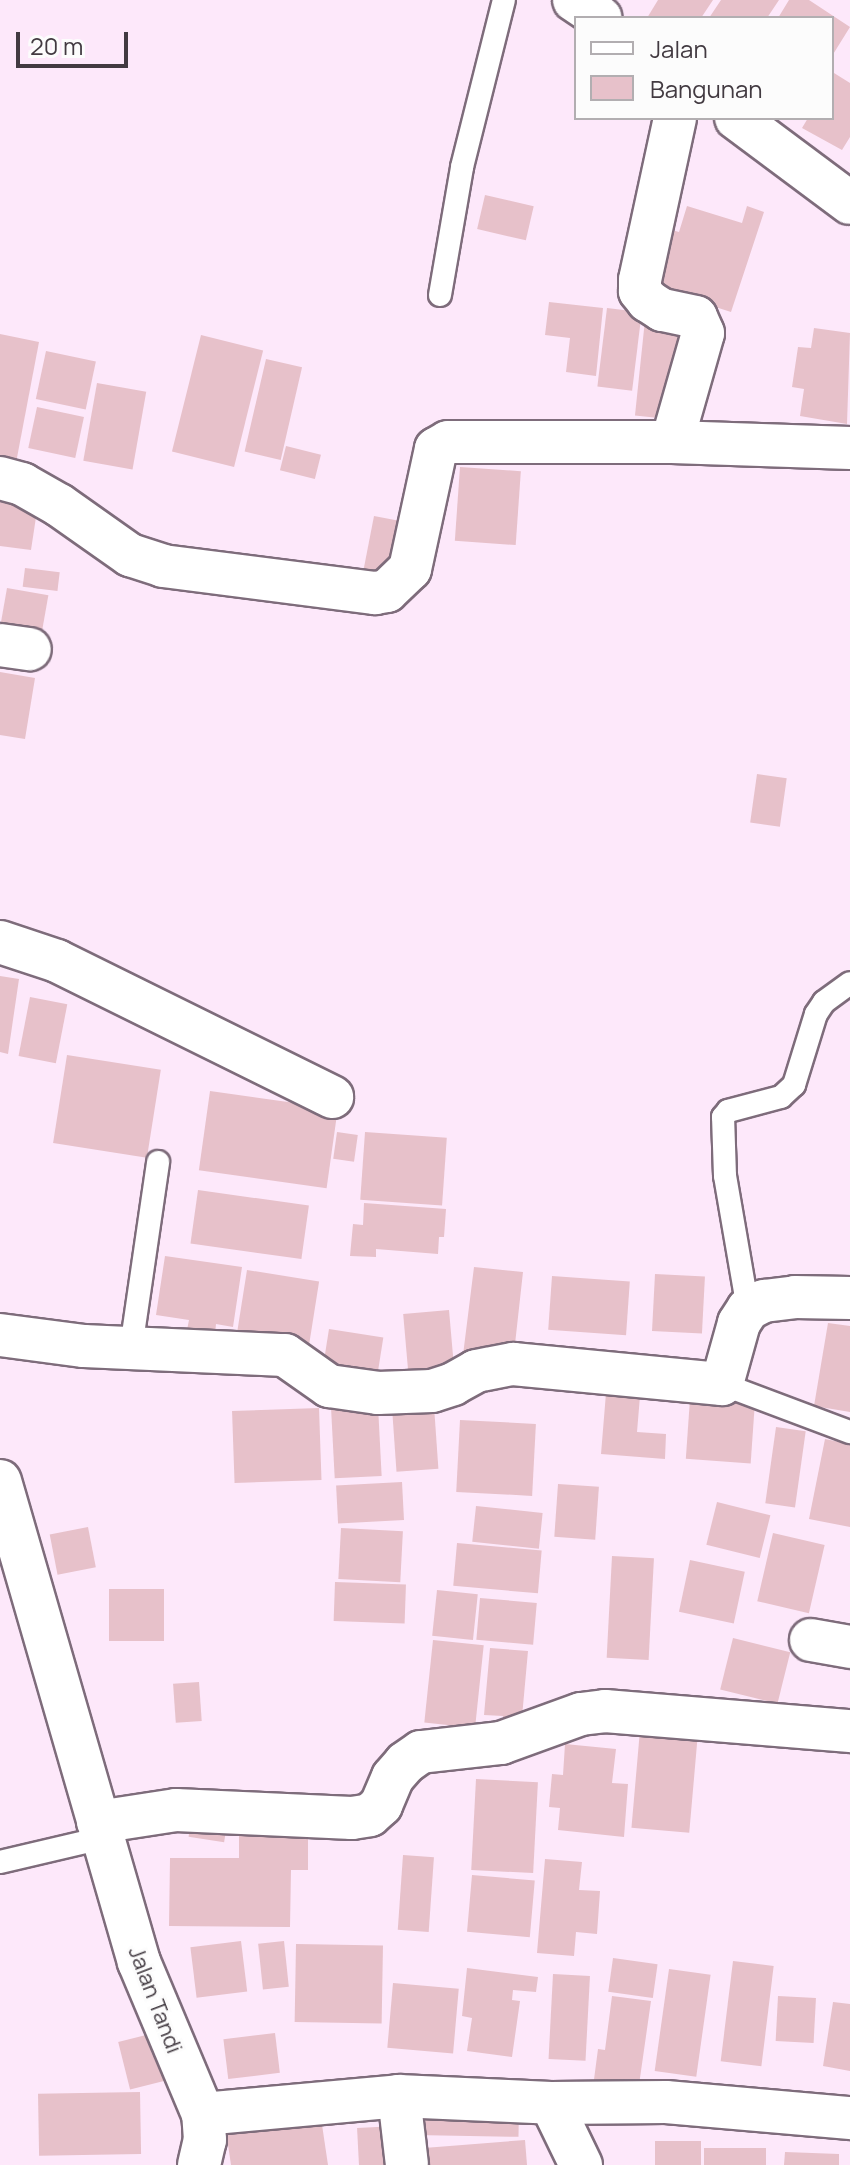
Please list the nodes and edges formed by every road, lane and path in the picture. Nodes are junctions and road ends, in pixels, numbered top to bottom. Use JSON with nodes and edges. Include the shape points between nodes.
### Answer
{"nodes":[{"id":1,"x":504,"y":0,"type":"edge"},
{"id":2,"x":574,"y":0,"type":"edge"},
{"id":3,"x":598,"y":16,"type":"edge"},
{"id":4,"x":675,"y":120,"type":"edge"},
{"id":5,"x":739,"y":120,"type":"edge"},
{"id":6,"x":850,"y":203,"type":"edge"},
{"id":7,"x":440,"y":295,"type":"dead end"},
{"id":8,"x":672,"y":442,"type":"junction"},
{"id":9,"x":850,"y":448,"type":"edge"},
{"id":10,"x":0,"y":478,"type":"edge"},
{"id":11,"x":0,"y":942,"type":"edge"},
{"id":12,"x":850,"y":983,"type":"edge"},
{"id":13,"x":332,"y":1097,"type":"dead end"},
{"id":14,"x":158,"y":1162,"type":"dead end"},
{"id":15,"x":850,"y":1298,"type":"edge"},
{"id":16,"x":748,"y":1309,"type":"junction"},
{"id":17,"x":0,"y":1335,"type":"edge"},
{"id":18,"x":131,"y":1348,"type":"junction"},
{"id":19,"x":722,"y":1384,"type":"junction"},
{"id":20,"x":850,"y":1432,"type":"edge"},
{"id":21,"x":0,"y":1481,"type":"edge"},
{"id":22,"x":850,"y":1731,"type":"edge"},
{"id":23,"x":100,"y":1830,"type":"junction"},
{"id":24,"x":0,"y":1862,"type":"edge"},
{"id":25,"x":399,"y":2096,"type":"junction"},
{"id":26,"x":551,"y":2103,"type":"junction"},
{"id":27,"x":203,"y":2114,"type":"junction"},
{"id":28,"x":850,"y":2118,"type":"edge"},
{"id":29,"x":199,"y":2165,"type":"edge"},
{"id":30,"x":407,"y":2165,"type":"edge"},
{"id":31,"x":581,"y":2165,"type":"edge"}],
"edges":[{"from":1,"to":7,"type":"lane","via":[[462,167]]},
{"from":2,"to":3,"type":"street"},
{"from":4,"to":8,"type":"street","via":[[640,280],[648,301],[662,310],[696,317],[703,333]]},
{"from":5,"to":6,"type":"street"},
{"from":8,"to":9,"type":"street"},
{"from":8,"to":10,"type":"street","via":[[440,444],[410,569],[387,591],[375,593],[163,566],[130,555],[59,505]]},
{"from":11,"to":13,"type":"street","via":[[57,961]]},
{"from":12,"to":16,"type":"lane","via":[[816,1014],[794,1085],[781,1097],[728,1111],[723,1117],[725,1176]]},
{"from":14,"to":18,"type":"lane"},
{"from":15,"to":16,"type":"street","via":[[795,1297]]},
{"from":16,"to":19,"type":"street"},
{"from":17,"to":18,"type":"street"},
{"from":18,"to":19,"type":"street","via":[[285,1355],[329,1386],[378,1393],[432,1391],[476,1371],[513,1364]]},
{"from":19,"to":20,"type":"lane"},
{"from":21,"to":23,"type":"street","name":"Jalan Tandi"},
{"from":22,"to":23,"type":"street","via":[[605,1711],[581,1714],[501,1743],[421,1752],[393,1777],[381,1805],[370,1815],[176,1810]]},
{"from":23,"to":24,"type":"lane"},
{"from":23,"to":27,"type":"street","name":"Jalan Tandi","via":[[139,1962]]},
{"from":25,"to":26,"type":"street"},
{"from":25,"to":27,"type":"street"},
{"from":25,"to":30,"type":"street"},
{"from":26,"to":28,"type":"street","via":[[651,2101]]},
{"from":26,"to":31,"type":"street"},
{"from":27,"to":29,"type":"street","via":[[205,2140]]}]}
